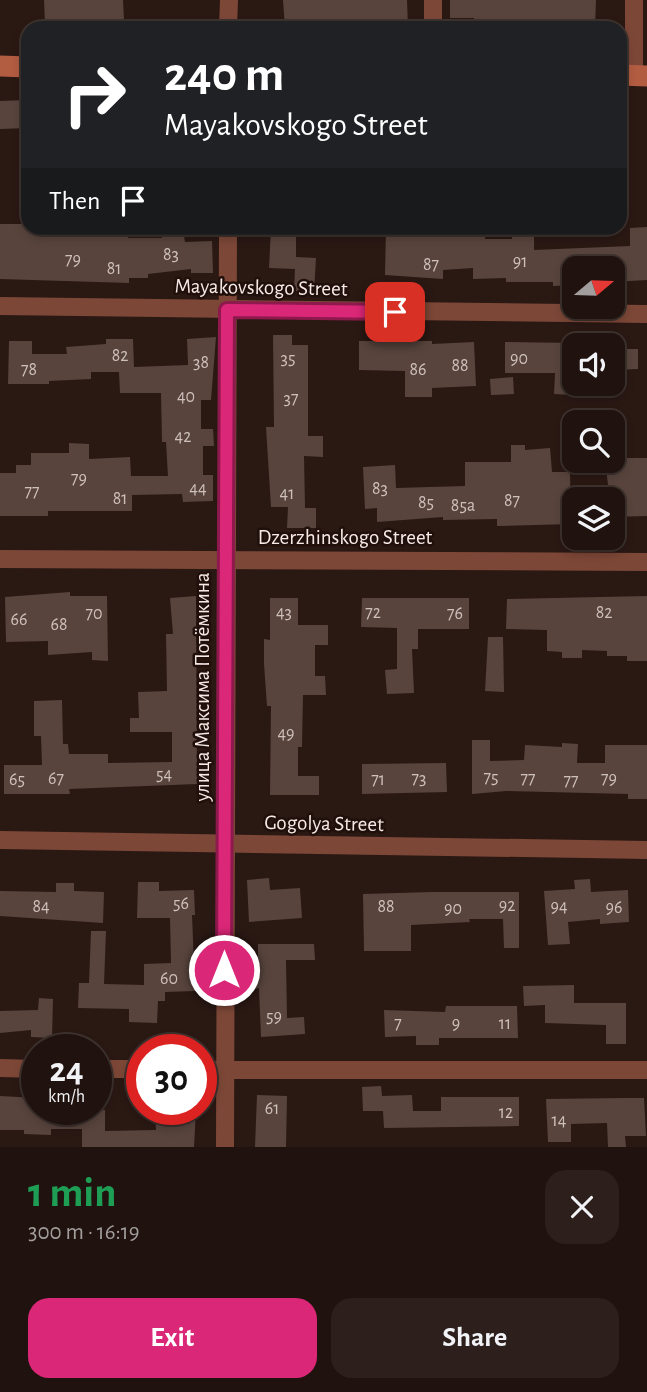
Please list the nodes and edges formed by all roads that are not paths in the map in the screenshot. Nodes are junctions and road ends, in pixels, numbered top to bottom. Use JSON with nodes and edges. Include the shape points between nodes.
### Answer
{"nodes":[{"id":1,"x":229,"y":0,"type":"edge"},
{"id":2,"x":433,"y":0,"type":"edge"},
{"id":3,"x":634,"y":0,"type":"edge"},
{"id":4,"x":229,"y":21,"type":"edge"},
{"id":5,"x":433,"y":21,"type":"edge"},
{"id":6,"x":0,"y":66,"type":"edge"},
{"id":7,"x":21,"y":67,"type":"edge"},
{"id":8,"x":634,"y":75,"type":"edge"},
{"id":9,"x":228,"y":235,"type":"edge"},
{"id":10,"x":0,"y":306,"type":"edge"},
{"id":11,"x":227,"y":310,"type":"junction"},
{"id":12,"x":647,"y":314,"type":"edge"},
{"id":13,"x":0,"y":559,"type":"edge"},
{"id":14,"x":226,"y":559,"type":"junction"},
{"id":15,"x":647,"y":562,"type":"edge"},
{"id":16,"x":0,"y":840,"type":"edge"},
{"id":17,"x":224,"y":845,"type":"junction"},
{"id":18,"x":647,"y":849,"type":"edge"},
{"id":19,"x":0,"y":1068,"type":"edge"},
{"id":20,"x":21,"y":1069,"type":"edge"},
{"id":21,"x":217,"y":1070,"type":"edge"},
{"id":22,"x":224,"y":1070,"type":"junction"},
{"id":23,"x":647,"y":1070,"type":"edge"},
{"id":24,"x":225,"y":1147,"type":"edge"}],
"edges":[{"from":1,"to":4,"type":"street"},
{"from":2,"to":5,"type":"street"},
{"from":3,"to":8,"type":"street"},
{"from":6,"to":7,"type":"street"},
{"from":9,"to":11,"type":"street","name":"улица Максима Потёмкина"},
{"from":10,"to":11,"type":"street","name":"Mayakovskogo Street"},
{"from":11,"to":12,"type":"street","name":"Mayakovskogo Street"},
{"from":11,"to":14,"type":"street","name":"улица Максима Потёмкина"},
{"from":13,"to":14,"type":"street","name":"Dzerzhinskogo Street"},
{"from":14,"to":15,"type":"street","name":"Dzerzhinskogo Street"},
{"from":14,"to":17,"type":"street","name":"улица Максима Потёмкина"},
{"from":16,"to":17,"type":"street","name":"Gogolya Street"},
{"from":17,"to":18,"type":"street","name":"Gogolya Street"},
{"from":17,"to":22,"type":"street","name":"улица Максима Потёмкина"},
{"from":19,"to":20,"type":"street"},
{"from":21,"to":22,"type":"street"},
{"from":22,"to":23,"type":"street"},
{"from":22,"to":24,"type":"street","name":"улица Максима Потёмкина"}]}
